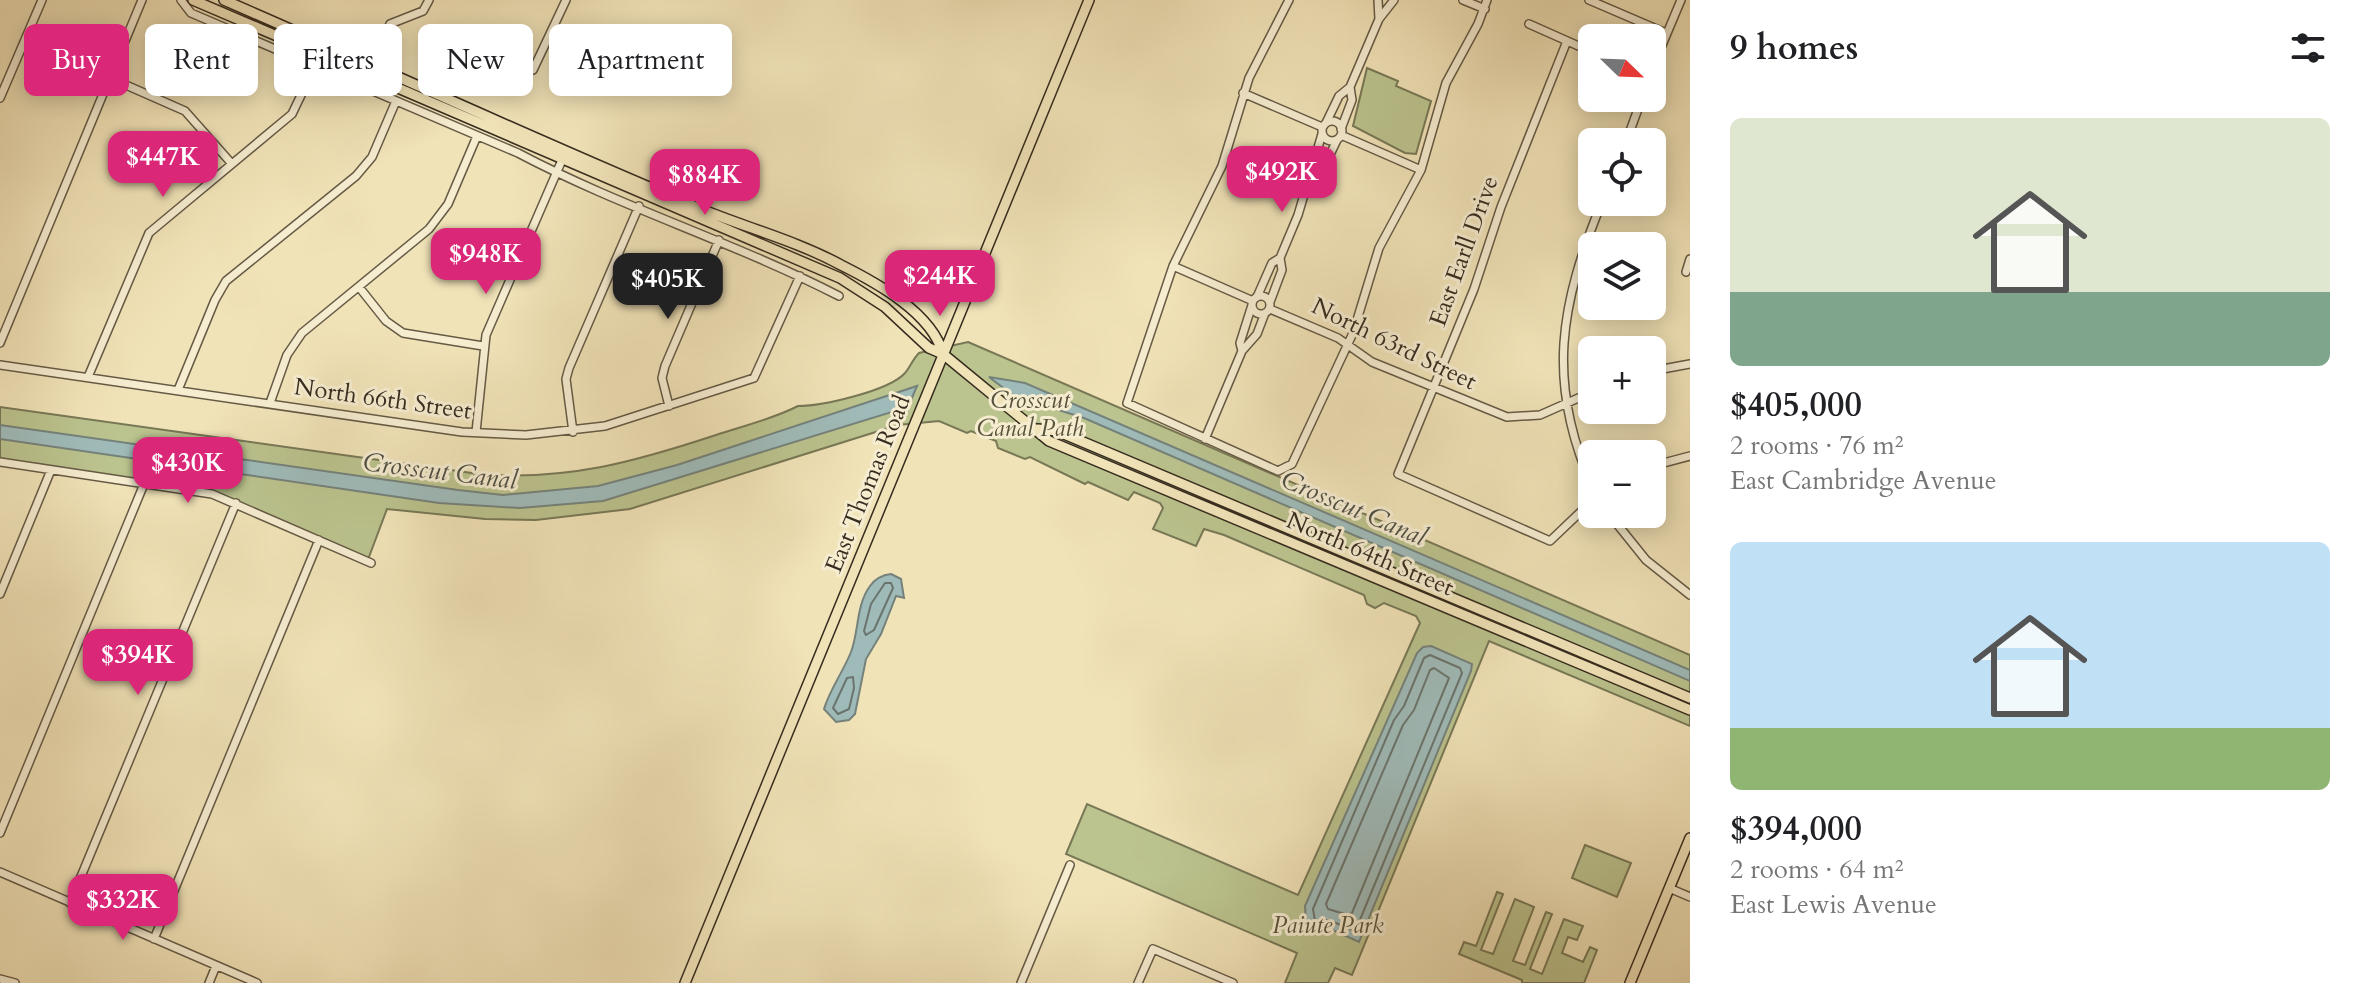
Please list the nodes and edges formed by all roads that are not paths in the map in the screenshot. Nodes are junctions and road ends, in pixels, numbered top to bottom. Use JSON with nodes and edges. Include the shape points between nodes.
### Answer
{"nodes":[{"id":1,"x":42,"y":0,"type":"edge"},
{"id":2,"x":142,"y":0,"type":"edge"},
{"id":3,"x":181,"y":0,"type":"edge"},
{"id":4,"x":193,"y":0,"type":"edge"},
{"id":5,"x":224,"y":0,"type":"edge"},
{"id":6,"x":429,"y":0,"type":"edge"},
{"id":7,"x":566,"y":0,"type":"edge"},
{"id":8,"x":1089,"y":0,"type":"edge"},
{"id":9,"x":1289,"y":0,"type":"edge"},
{"id":10,"x":1378,"y":0,"type":"edge"},
{"id":11,"x":1394,"y":0,"type":"edge"},
{"id":12,"x":1463,"y":0,"type":"edge"},
{"id":13,"x":1589,"y":0,"type":"edge"},
{"id":14,"x":1681,"y":0,"type":"edge"},
{"id":15,"x":1486,"y":4,"type":"edge"},
{"id":16,"x":1379,"y":19,"type":"junction"},
{"id":17,"x":279,"y":24,"type":"edge"},
{"id":18,"x":390,"y":24,"type":"edge"},
{"id":19,"x":1529,"y":24,"type":"dead end"},
{"id":20,"x":1645,"y":24,"type":"edge"},
{"id":21,"x":129,"y":32,"type":"edge"},
{"id":22,"x":1666,"y":33,"type":"edge"},
{"id":23,"x":274,"y":35,"type":"edge"},
{"id":24,"x":1567,"y":41,"type":"junction"},
{"id":25,"x":1578,"y":46,"type":"edge"},
{"id":26,"x":274,"y":49,"type":"edge"},
{"id":27,"x":533,"y":70,"type":"edge"},
{"id":28,"x":402,"y":77,"type":"edge"},
{"id":29,"x":129,"y":86,"type":"edge"},
{"id":30,"x":1350,"y":87,"type":"junction"},
{"id":31,"x":402,"y":90,"type":"edge"},
{"id":32,"x":1243,"y":93,"type":"junction"},
{"id":33,"x":103,"y":96,"type":"edge"},
{"id":34,"x":301,"y":96,"type":"edge"},
{"id":35,"x":384,"y":96,"type":"edge"},
{"id":36,"x":0,"y":98,"type":"edge"},
{"id":37,"x":396,"y":101,"type":"junction"},
{"id":38,"x":1323,"y":128,"type":"junction"},
{"id":39,"x":1340,"y":135,"type":"junction"},
{"id":40,"x":477,"y":136,"type":"junction"},
{"id":41,"x":566,"y":149,"type":"junction"},
{"id":42,"x":562,"y":160,"type":"junction"},
{"id":43,"x":232,"y":164,"type":"junction"},
{"id":44,"x":1421,"y":170,"type":"junction"},
{"id":45,"x":556,"y":175,"type":"junction"},
{"id":46,"x":1311,"y":180,"type":"junction"},
{"id":47,"x":639,"y":206,"type":"junction"},
{"id":48,"x":1596,"y":216,"type":"edge"},
{"id":49,"x":719,"y":240,"type":"junction"},
{"id":50,"x":825,"y":257,"type":"junction"},
{"id":51,"x":1280,"y":258,"type":"junction"},
{"id":52,"x":1690,"y":259,"type":"edge"},
{"id":53,"x":1173,"y":266,"type":"junction"},
{"id":54,"x":820,"y":268,"type":"junction"},
{"id":55,"x":1686,"y":272,"type":"dead end"},
{"id":56,"x":800,"y":276,"type":"junction"},
{"id":57,"x":359,"y":287,"type":"junction"},
{"id":58,"x":839,"y":296,"type":"dead end"},
{"id":59,"x":1254,"y":301,"type":"junction"},
{"id":60,"x":1268,"y":308,"type":"junction"},
{"id":61,"x":0,"y":343,"type":"edge"},
{"id":62,"x":1348,"y":344,"type":"junction"},
{"id":63,"x":483,"y":346,"type":"junction"},
{"id":64,"x":1242,"y":351,"type":"junction"},
{"id":65,"x":943,"y":354,"type":"junction"},
{"id":66,"x":1690,"y":364,"type":"edge"},
{"id":67,"x":0,"y":365,"type":"edge"},
{"id":68,"x":1666,"y":368,"type":"edge"},
{"id":69,"x":88,"y":377,"type":"junction"},
{"id":70,"x":1433,"y":388,"type":"junction"},
{"id":71,"x":178,"y":390,"type":"junction"},
{"id":72,"x":1578,"y":398,"type":"edge"},
{"id":73,"x":270,"y":403,"type":"junction"},
{"id":74,"x":1565,"y":404,"type":"junction"},
{"id":75,"x":669,"y":406,"type":"junction"},
{"id":76,"x":1038,"y":429,"type":"junction"},
{"id":77,"x":476,"y":432,"type":"junction"},
{"id":78,"x":573,"y":432,"type":"junction"},
{"id":79,"x":1205,"y":439,"type":"junction"},
{"id":80,"x":1578,"y":453,"type":"edge"},
{"id":81,"x":1690,"y":456,"type":"edge"},
{"id":82,"x":0,"y":462,"type":"edge"},
{"id":83,"x":1666,"y":462,"type":"edge"},
{"id":84,"x":51,"y":470,"type":"junction"},
{"id":85,"x":144,"y":484,"type":"junction"},
{"id":86,"x":236,"y":503,"type":"junction"},
{"id":87,"x":1578,"y":514,"type":"edge"},
{"id":88,"x":1620,"y":528,"type":"edge"},
{"id":89,"x":319,"y":540,"type":"junction"},
{"id":90,"x":371,"y":563,"type":"dead end"},
{"id":91,"x":0,"y":594,"type":"edge"},
{"id":92,"x":1690,"y":595,"type":"edge"},
{"id":93,"x":1690,"y":698,"type":"edge"},
{"id":94,"x":1690,"y":710,"type":"edge"},
{"id":95,"x":0,"y":833,"type":"edge"},
{"id":96,"x":1690,"y":838,"type":"edge"},
{"id":97,"x":1070,"y":865,"type":"dead end"},
{"id":98,"x":0,"y":872,"type":"edge"},
{"id":99,"x":1669,"y":888,"type":"junction"},
{"id":100,"x":1690,"y":897,"type":"edge"},
{"id":101,"x":70,"y":903,"type":"junction"},
{"id":102,"x":154,"y":939,"type":"junction"},
{"id":103,"x":216,"y":966,"type":"junction"},
{"id":104,"x":0,"y":979,"type":"edge"},
{"id":105,"x":15,"y":983,"type":"edge"},
{"id":106,"x":209,"y":983,"type":"edge"},
{"id":107,"x":257,"y":983,"type":"edge"},
{"id":108,"x":685,"y":983,"type":"edge"},
{"id":109,"x":1021,"y":983,"type":"edge"},
{"id":110,"x":1138,"y":983,"type":"edge"},
{"id":111,"x":1233,"y":983,"type":"edge"},
{"id":112,"x":1630,"y":983,"type":"edge"}],
"edges":[{"from":1,"to":36,"type":"street"},
{"from":2,"to":21,"type":"street"},
{"from":3,"to":26,"type":"street","via":[[191,13]]},
{"from":4,"to":23,"type":"main road","name":"North 64th Street"},
{"from":5,"to":17,"type":"main road","name":"North 64th Street"},
{"from":6,"to":18,"type":"street","via":[[423,11]]},
{"from":7,"to":27,"type":"street"},
{"from":8,"to":65,"type":"main road","name":"East Thomas Road"},
{"from":9,"to":32,"type":"street"},
{"from":10,"to":16,"type":"street"},
{"from":11,"to":16,"type":"street"},
{"from":12,"to":15,"type":"street"},
{"from":13,"to":20,"type":"street"},
{"from":14,"to":22,"type":"street"},
{"from":15,"to":44,"type":"street","via":[[1446,83]]},
{"from":16,"to":30,"type":"street"},
{"from":19,"to":24,"type":"street"},
{"from":24,"to":25,"type":"street"},
{"from":24,"to":70,"type":"street","name":"East Earll Drive"},
{"from":28,"to":41,"type":"main road","name":"North 64th Street"},
{"from":29,"to":43,"type":"street","via":[[193,117]]},
{"from":30,"to":38,"type":"street","via":[[1339,96]]},
{"from":30,"to":39,"type":"street","via":[[1352,100]]},
{"from":31,"to":42,"type":"main road","name":"North 64th Street"},
{"from":32,"to":38,"type":"street"},
{"from":32,"to":53,"type":"street","via":[[1222,166]]},
{"from":33,"to":61,"type":"street"},
{"from":34,"to":43,"type":"street","via":[[292,114]]},
{"from":35,"to":37,"type":"street"},
{"from":37,"to":40,"type":"street"},
{"from":37,"to":71,"type":"street","via":[[372,157],[356,176],[226,281]]},
{"from":38,"to":39,"type":"street","via":[[1328,140]]},
{"from":38,"to":39,"type":"street","via":[[1335,122]]},
{"from":38,"to":46,"type":"street"},
{"from":39,"to":44,"type":"street"},
{"from":39,"to":46,"type":"street","via":[[1322,171]]},
{"from":40,"to":45,"type":"street"},
{"from":40,"to":57,"type":"street","via":[[448,204],[429,229]]},
{"from":41,"to":42,"type":"main road"},
{"from":41,"to":50,"type":"main road","name":"North 64th Street"},
{"from":42,"to":45,"type":"street"},
{"from":42,"to":54,"type":"main road","name":"North 64th Street"},
{"from":43,"to":69,"type":"street","via":[[149,233]]},
{"from":44,"to":62,"type":"street","via":[[1379,248]]},
{"from":45,"to":47,"type":"street"},
{"from":45,"to":63,"type":"street"},
{"from":46,"to":51,"type":"street"},
{"from":47,"to":49,"type":"street"},
{"from":47,"to":78,"type":"street","via":[[569,368],[566,386]]},
{"from":48,"to":74,"type":"street","via":[[1567,306],[1561,368]]},
{"from":49,"to":56,"type":"street"},
{"from":49,"to":75,"type":"street","via":[[665,366],[662,378]]},
{"from":50,"to":54,"type":"main road"},
{"from":50,"to":65,"type":"main road","name":"North 64th Street","via":[[905,306],[935,334]]},
{"from":51,"to":59,"type":"street","via":[[1272,263]]},
{"from":51,"to":60,"type":"street","via":[[1282,270]]},
{"from":52,"to":55,"type":"street"},
{"from":53,"to":59,"type":"street"},
{"from":53,"to":79,"type":"street","via":[[1127,403]]},
{"from":54,"to":65,"type":"main road","name":"North 64th Street","via":[[885,307],[929,348]]},
{"from":56,"to":58,"type":"street"},
{"from":56,"to":75,"type":"street","name":"North 66th Street","via":[[754,378]]},
{"from":57,"to":63,"type":"street","via":[[403,333]]},
{"from":57,"to":73,"type":"street","via":[[302,333],[287,355]]},
{"from":59,"to":60,"type":"street","via":[[1264,297]]},
{"from":59,"to":60,"type":"street","via":[[1258,313]]},
{"from":59,"to":64,"type":"street"},
{"from":60,"to":62,"type":"street","name":"North 63rd Street"},
{"from":60,"to":64,"type":"street","via":[[1257,334]]},
{"from":62,"to":70,"type":"street","name":"North 63rd Street","via":[[1372,362]]},
{"from":62,"to":79,"type":"street","via":[[1286,470]]},
{"from":63,"to":77,"type":"street"},
{"from":64,"to":79,"type":"street"},
{"from":65,"to":76,"type":"main road","name":"North 64th Street"},
{"from":65,"to":108,"type":"main road","name":"East Thomas Road"},
{"from":66,"to":68,"type":"street"},
{"from":67,"to":69,"type":"street","name":"North 66th Street"},
{"from":69,"to":71,"type":"street","name":"North 66th Street"},
{"from":70,"to":74,"type":"street","name":"North 63rd Street","via":[[1507,417],[1529,418]]},
{"from":70,"to":87,"type":"street","name":"East Earll Drive","via":[[1398,474],[1550,541]]},
{"from":71,"to":73,"type":"street","name":"North 66th Street"},
{"from":72,"to":74,"type":"street","name":"North 63rd Street"},
{"from":73,"to":77,"type":"street","name":"North 66th Street"},
{"from":74,"to":80,"type":"street"},
{"from":75,"to":78,"type":"street","name":"North 66th Street"},
{"from":76,"to":93,"type":"main road","name":"North 64th Street","via":[[1057,431]]},
{"from":76,"to":94,"type":"main road","name":"North 64th Street","via":[[1049,441]]},
{"from":77,"to":78,"type":"street","name":"North 66th Street"},
{"from":81,"to":83,"type":"street"},
{"from":82,"to":84,"type":"street"},
{"from":84,"to":85,"type":"street"},
{"from":84,"to":91,"type":"street"},
{"from":85,"to":86,"type":"street","via":[[203,492]]},
{"from":85,"to":95,"type":"street"},
{"from":86,"to":89,"type":"street"},
{"from":86,"to":101,"type":"street"},
{"from":88,"to":92,"type":"street","via":[[1646,560]]},
{"from":89,"to":90,"type":"street"},
{"from":89,"to":102,"type":"street"},
{"from":96,"to":99,"type":"main road"},
{"from":97,"to":109,"type":"street"},
{"from":98,"to":101,"type":"street"},
{"from":99,"to":100,"type":"street"},
{"from":99,"to":112,"type":"main road"},
{"from":101,"to":102,"type":"street"},
{"from":102,"to":103,"type":"street"},
{"from":103,"to":106,"type":"street"},
{"from":103,"to":107,"type":"street"},
{"from":104,"to":105,"type":"street"},
{"from":110,"to":111,"type":"street","via":[[1153,949]]}]}
